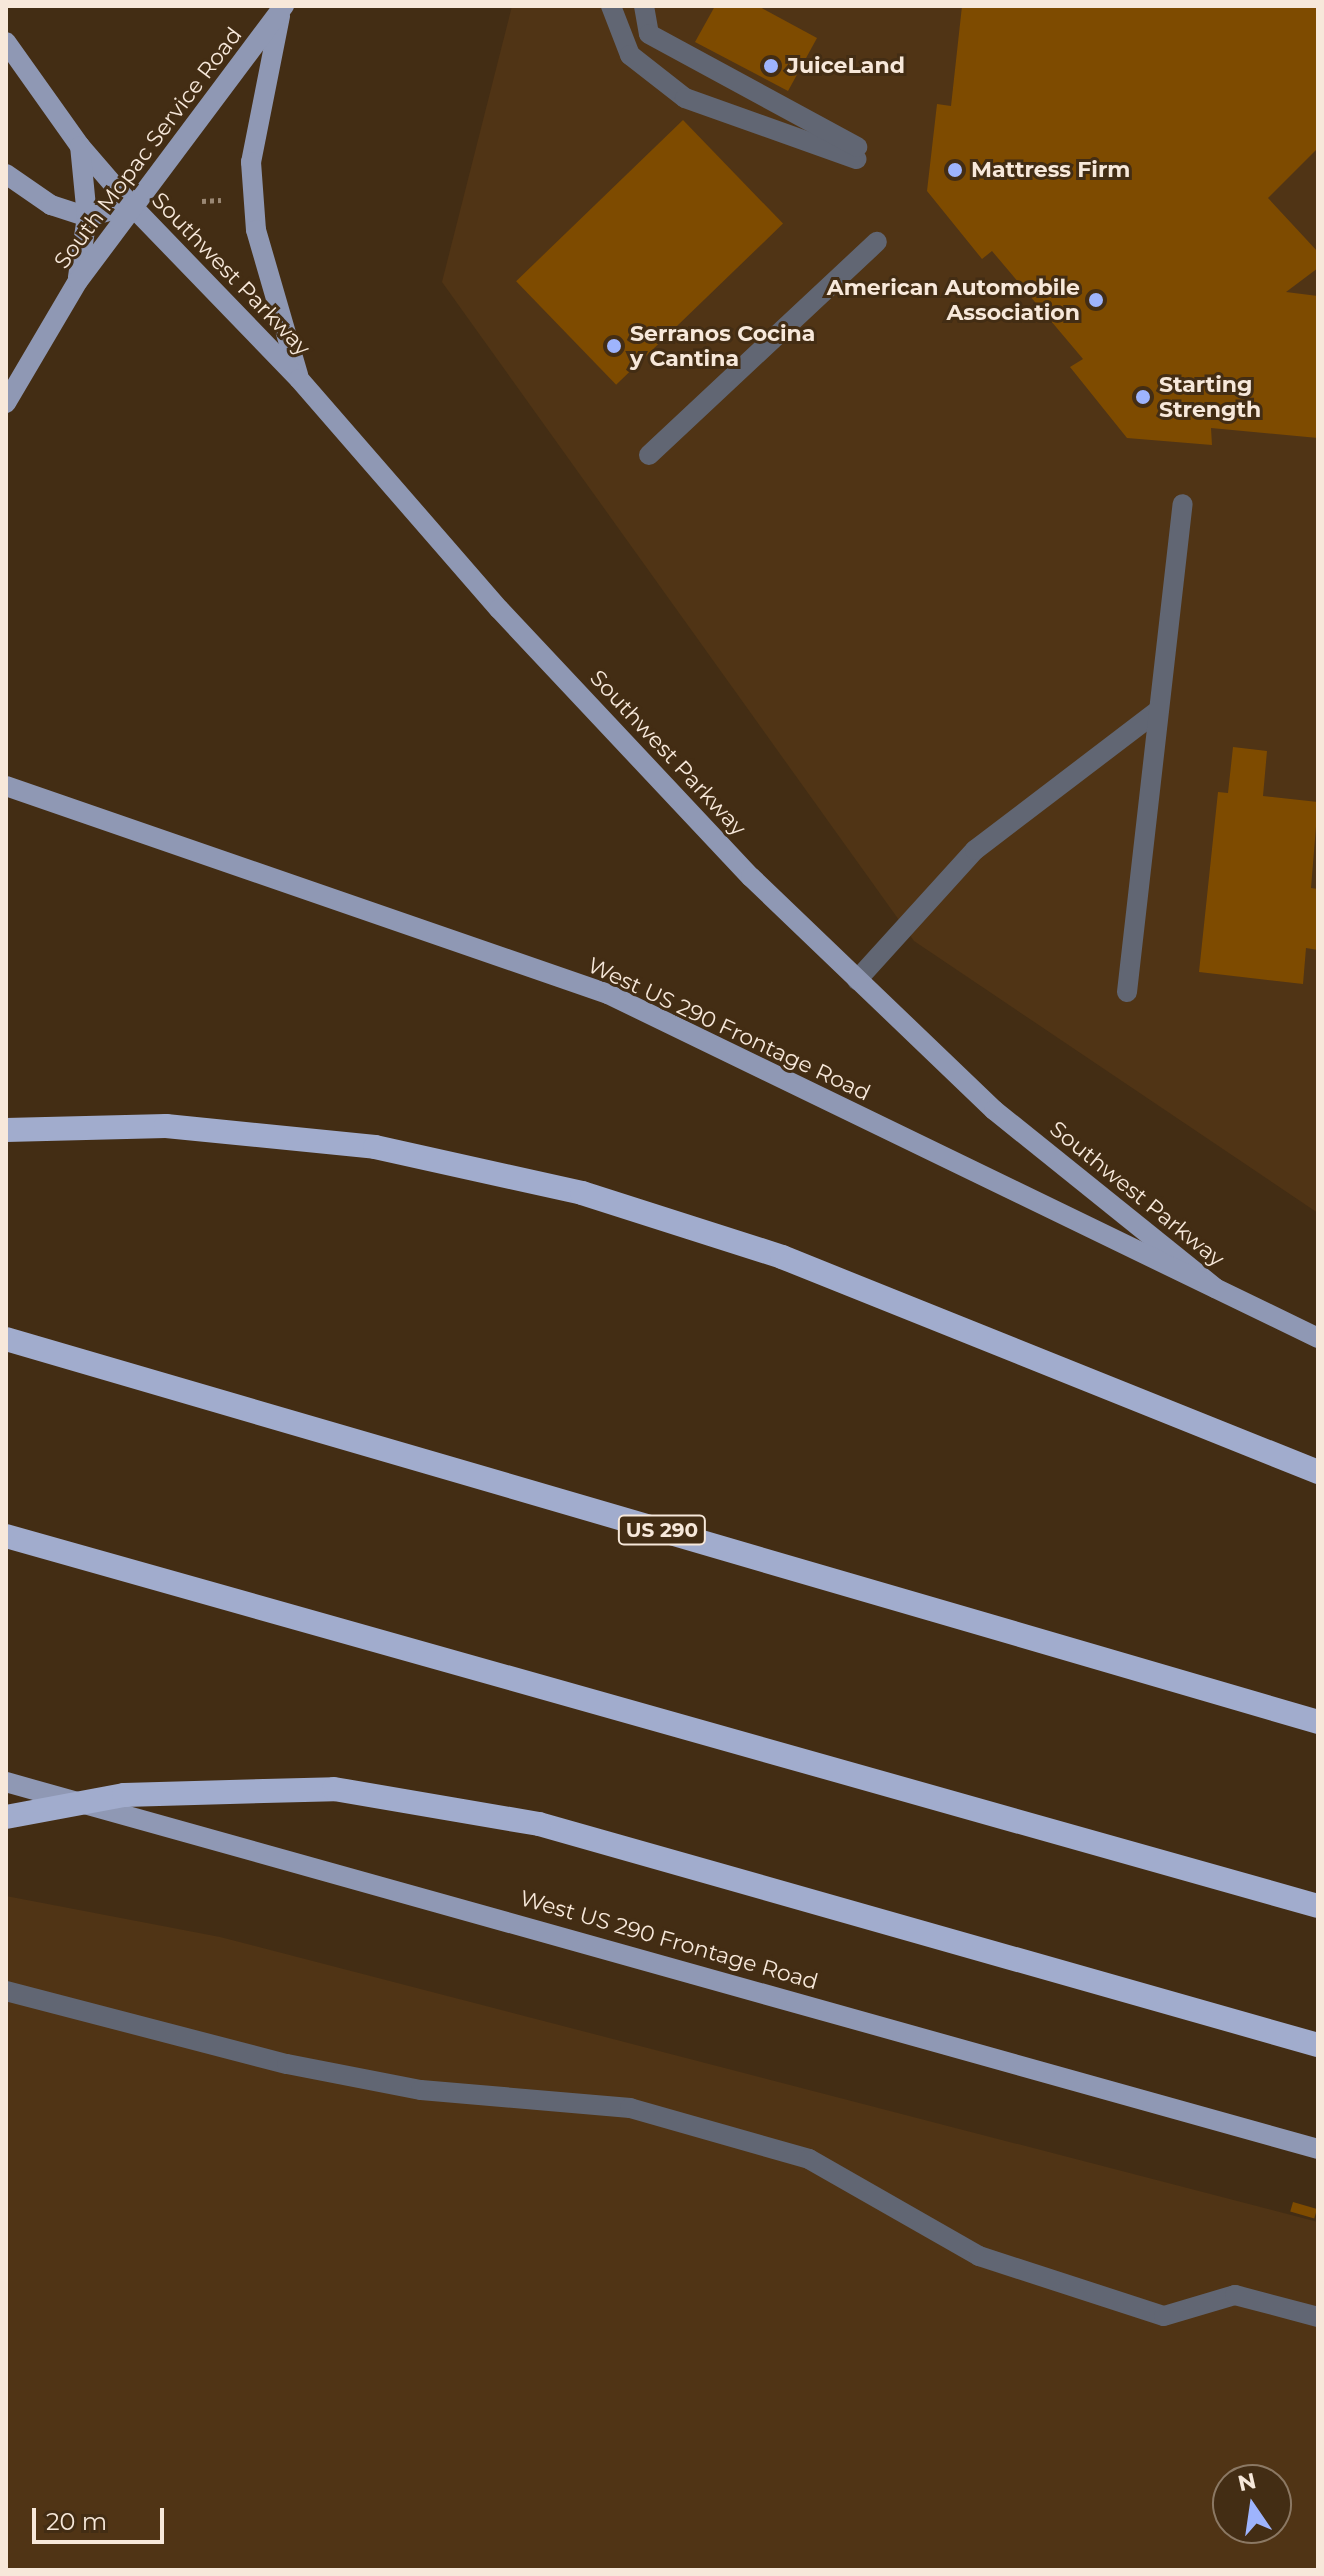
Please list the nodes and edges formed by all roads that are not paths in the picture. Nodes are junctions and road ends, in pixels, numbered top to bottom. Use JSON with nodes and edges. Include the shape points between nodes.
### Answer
{"nodes":[{"id":1,"x":611,"y":6,"type":"edge"},
{"id":2,"x":644,"y":6,"type":"edge"},
{"id":3,"x":283,"y":7,"type":"edge"},
{"id":4,"x":6,"y":42,"type":"edge"},
{"id":5,"x":80,"y":146,"type":"junction"},
{"id":6,"x":6,"y":174,"type":"edge"},
{"id":7,"x":131,"y":205,"type":"junction"},
{"id":8,"x":87,"y":217,"type":"junction"},
{"id":9,"x":877,"y":242,"type":"dead end"},
{"id":10,"x":78,"y":281,"type":"junction"},
{"id":11,"x":299,"y":379,"type":"junction"},
{"id":12,"x":6,"y":403,"type":"edge"},
{"id":13,"x":649,"y":455,"type":"dead end"},
{"id":14,"x":1183,"y":504,"type":"dead end"},
{"id":15,"x":1159,"y":710,"type":"junction"},
{"id":16,"x":6,"y":786,"type":"edge"},
{"id":17,"x":857,"y":980,"type":"junction"},
{"id":18,"x":1127,"y":992,"type":"dead end"},
{"id":19,"x":6,"y":1130,"type":"edge"},
{"id":20,"x":1215,"y":1288,"type":"junction"},
{"id":21,"x":1318,"y":1338,"type":"edge"},
{"id":22,"x":6,"y":1339,"type":"edge"},
{"id":23,"x":1318,"y":1472,"type":"edge"},
{"id":24,"x":6,"y":1536,"type":"edge"},
{"id":25,"x":1318,"y":1722,"type":"edge"},
{"id":26,"x":6,"y":1782,"type":"edge"},
{"id":27,"x":6,"y":1817,"type":"edge"},
{"id":28,"x":1318,"y":1906,"type":"edge"},
{"id":29,"x":6,"y":1991,"type":"edge"},
{"id":30,"x":1318,"y":2045,"type":"edge"},
{"id":31,"x":1318,"y":2149,"type":"edge"},
{"id":32,"x":1318,"y":2317,"type":"edge"}],
"edges":[{"from":1,"to":2,"type":"lane","via":[[630,55],[685,98],[856,153],[649,34]]},
{"from":3,"to":7,"type":"main road","name":"South Mopac Service Road"},
{"from":3,"to":11,"type":"main road","via":[[251,162],[256,230]]},
{"from":4,"to":5,"type":"main road","name":"Southwest Parkway"},
{"from":5,"to":7,"type":"main road","name":"Southwest Parkway"},
{"from":5,"to":8,"type":"main road"},
{"from":6,"to":8,"type":"main road","via":[[51,205]]},
{"from":7,"to":8,"type":"main road","name":"Southwest Parkway"},
{"from":7,"to":10,"type":"main road","name":"South Mopac Service Road"},
{"from":7,"to":11,"type":"main road","name":"Southwest Parkway"},
{"from":8,"to":10,"type":"main road"},
{"from":9,"to":13,"type":"lane"},
{"from":10,"to":12,"type":"main road","name":"South Mopac Service Road"},
{"from":11,"to":17,"type":"main road","name":"Southwest Parkway","via":[[510,620],[751,877]]},
{"from":14,"to":15,"type":"lane"},
{"from":15,"to":17,"type":"lane","via":[[975,850]]},
{"from":15,"to":18,"type":"lane"},
{"from":16,"to":20,"type":"main road","name":"West US 290 Frontage Road","via":[[608,994]]},
{"from":17,"to":20,"type":"main road","name":"Southwest Parkway","via":[[994,1110]]},
{"from":19,"to":23,"type":"highway","via":[[166,1126],[375,1147],[582,1193],[782,1257],[981,1332]]},
{"from":20,"to":21,"type":"main road","name":"West US 290 Frontage Road"},
{"from":22,"to":25,"type":"highway","number":"US 290"},
{"from":24,"to":28,"type":"highway"},
{"from":26,"to":31,"type":"main road","name":"West US 290 Frontage Road"},
{"from":27,"to":30,"type":"highway","bridge":true,"via":[[124,1795],[334,1789],[539,1824]]},
{"from":29,"to":32,"type":"lane","via":[[287,2064],[421,2090],[630,2108],[809,2159],[979,2256],[1164,2316],[1235,2295]]}]}
